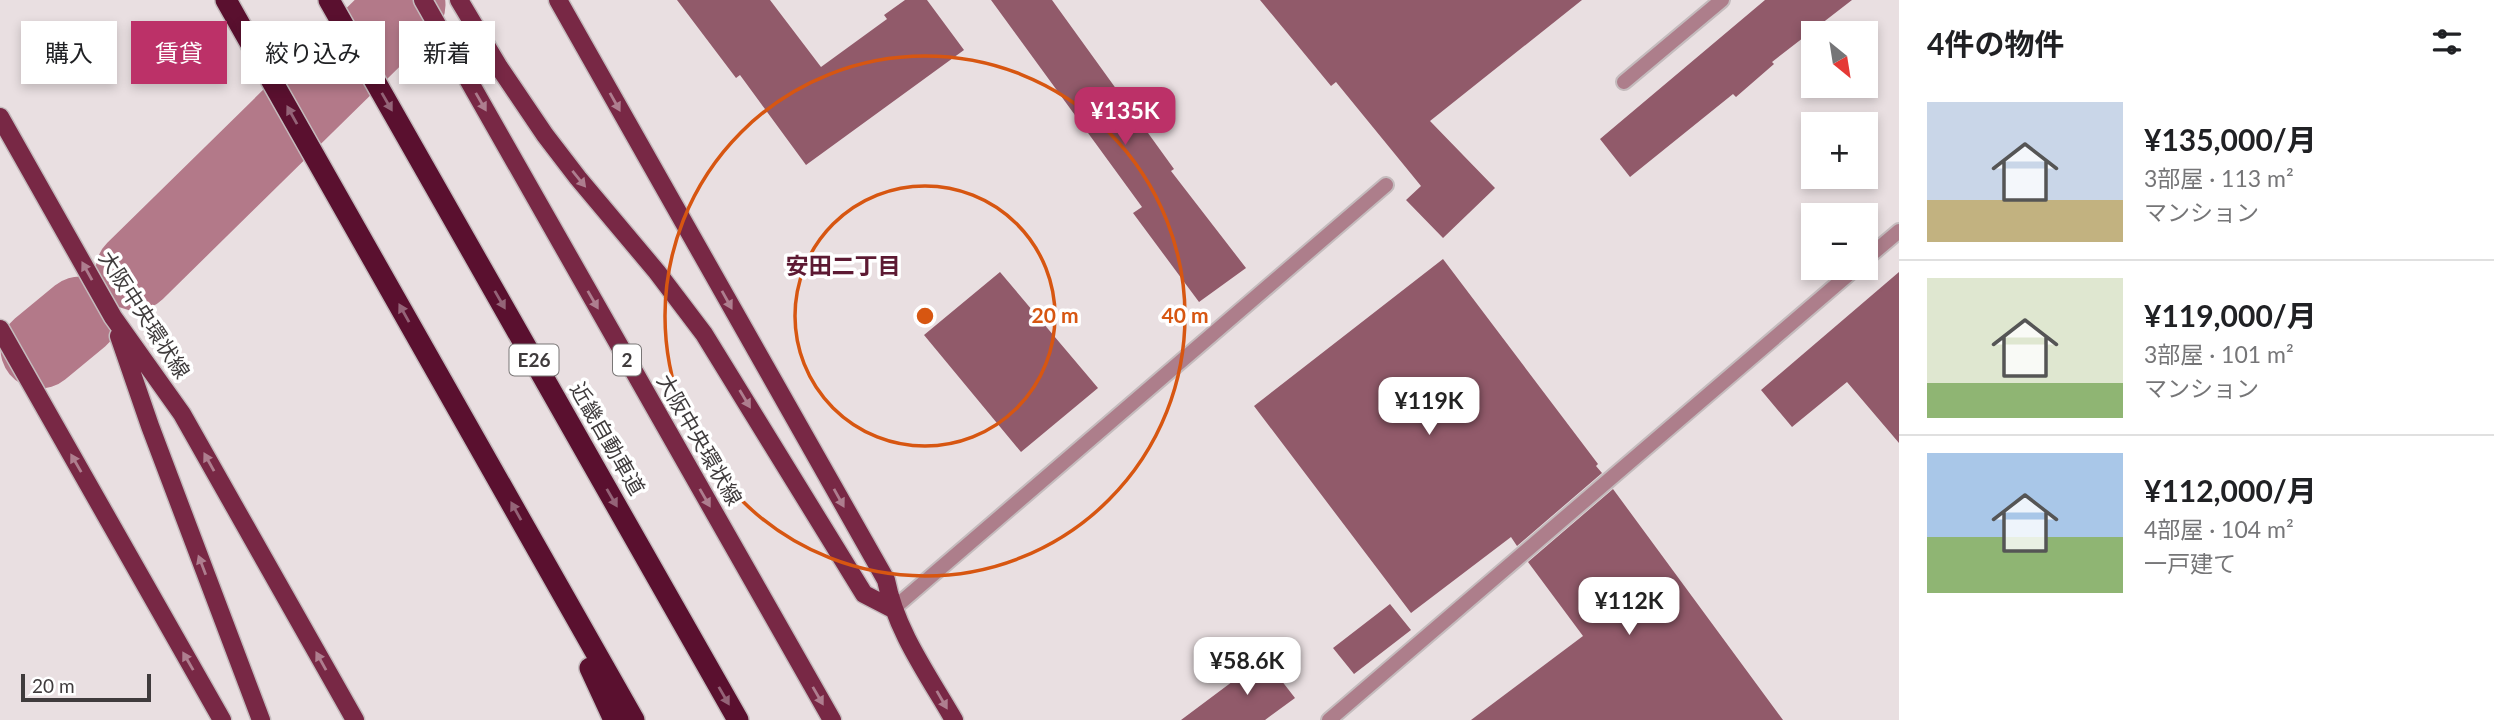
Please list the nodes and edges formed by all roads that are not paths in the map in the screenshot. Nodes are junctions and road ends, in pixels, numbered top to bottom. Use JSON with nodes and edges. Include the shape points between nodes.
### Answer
{"nodes":[{"id":1,"x":226,"y":0,"type":"edge"},
{"id":2,"x":330,"y":0,"type":"edge"},
{"id":3,"x":423,"y":0,"type":"edge"},
{"id":4,"x":459,"y":0,"type":"edge"},
{"id":5,"x":558,"y":0,"type":"edge"},
{"id":6,"x":1722,"y":0,"type":"edge"},
{"id":7,"x":1624,"y":82,"type":"dead end"},
{"id":8,"x":0,"y":117,"type":"edge"},
{"id":9,"x":1386,"y":185,"type":"dead end"},
{"id":10,"x":1899,"y":231,"type":"edge"},
{"id":11,"x":1878,"y":249,"type":"edge"},
{"id":12,"x":1842,"y":280,"type":"edge"},
{"id":13,"x":113,"y":317,"type":"junction"},
{"id":14,"x":0,"y":329,"type":"edge"},
{"id":15,"x":533,"y":542,"type":"junction"},
{"id":16,"x":893,"y":609,"type":"junction"},
{"id":17,"x":222,"y":720,"type":"edge"},
{"id":18,"x":261,"y":720,"type":"edge"},
{"id":19,"x":355,"y":720,"type":"edge"},
{"id":20,"x":614,"y":720,"type":"edge"},
{"id":21,"x":634,"y":720,"type":"edge"},
{"id":22,"x":738,"y":720,"type":"edge"},
{"id":23,"x":832,"y":720,"type":"edge"},
{"id":24,"x":954,"y":720,"type":"edge"},
{"id":25,"x":1329,"y":720,"type":"edge"}],
"edges":[{"from":15,"to":1,"type":"highway","one_way":true},
{"from":2,"to":22,"type":"highway","name":"近畿自動車道","number":"E26","one_way":true},
{"from":3,"to":23,"type":"main road","name":"大阪中央環状線","number":"2","one_way":true},
{"from":4,"to":16,"type":"main road","one_way":true,"via":[[545,135],[704,334],[864,594]]},
{"from":5,"to":16,"type":"main road","one_way":true,"via":[[886,580]]},
{"from":6,"to":7,"type":"street"},
{"from":13,"to":8,"type":"main road","name":"大阪中央環状線","one_way":true},
{"from":9,"to":16,"type":"street"},
{"from":10,"to":11,"type":"street"},
{"from":12,"to":25,"type":"street"},
{"from":18,"to":13,"type":"main road","one_way":true},
{"from":19,"to":13,"type":"main road","name":"大阪中央環状線","one_way":true,"via":[[182,414]]},
{"from":17,"to":14,"type":"main road","one_way":true},
{"from":15,"to":20,"type":"highway"},
{"from":15,"to":21,"type":"highway"},
{"from":16,"to":24,"type":"main road","one_way":true}]}
